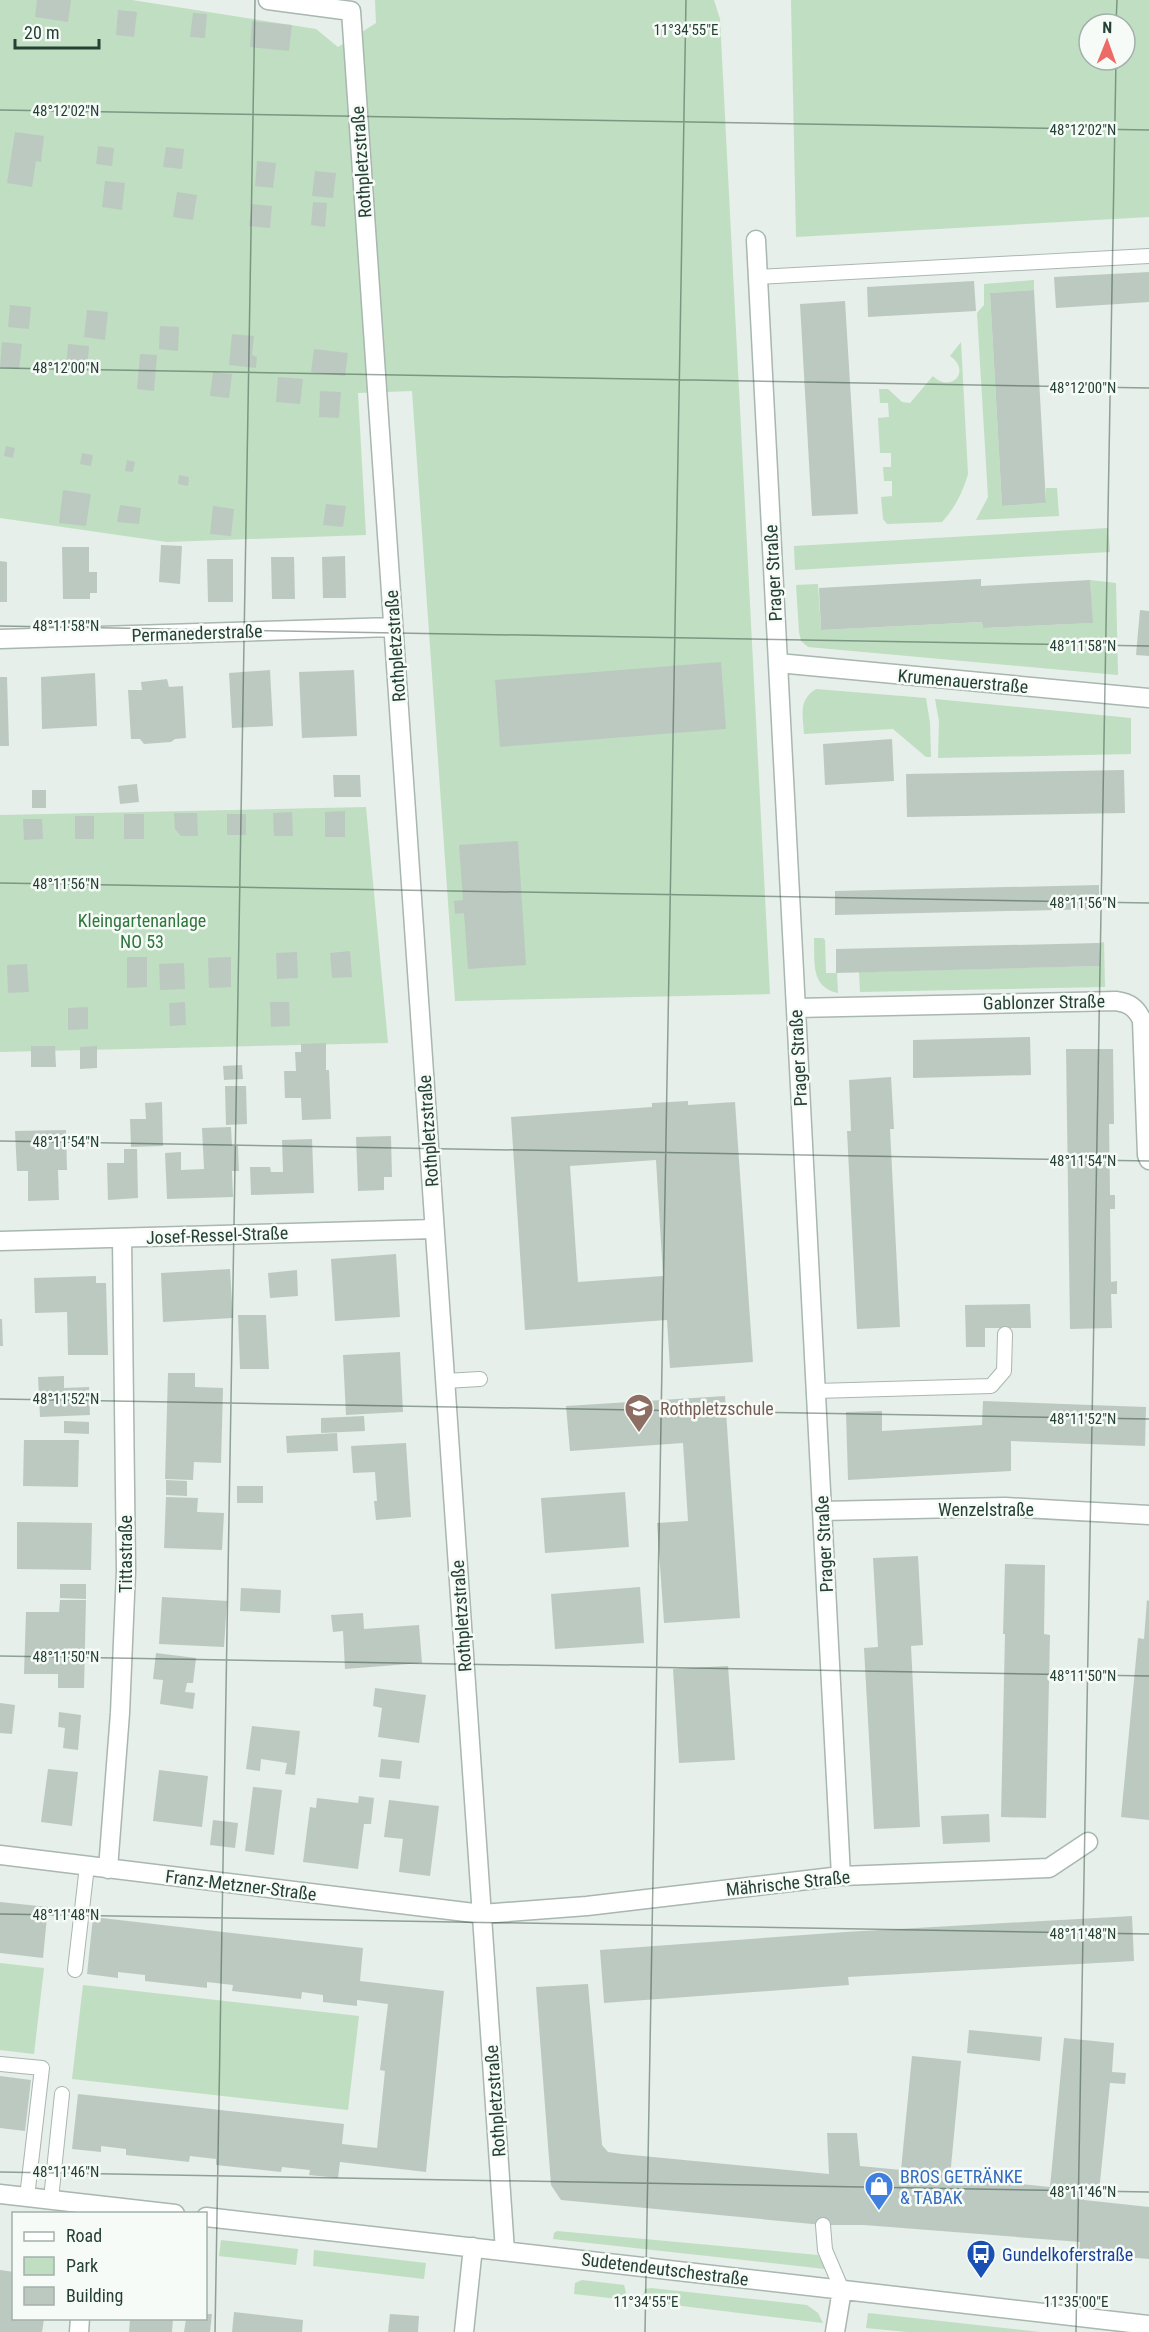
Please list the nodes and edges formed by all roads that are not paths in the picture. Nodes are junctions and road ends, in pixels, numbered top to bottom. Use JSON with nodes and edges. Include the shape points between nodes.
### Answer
{"nodes":[{"id":1,"x":268,"y":0,"type":"edge"},
{"id":2,"x":756,"y":240,"type":"dead end"},
{"id":3,"x":1149,"y":256,"type":"edge"},
{"id":4,"x":758,"y":277,"type":"junction"},
{"id":5,"x":393,"y":627,"type":"junction"},
{"id":6,"x":0,"y":639,"type":"edge"},
{"id":7,"x":778,"y":663,"type":"junction"},
{"id":8,"x":1149,"y":698,"type":"edge"},
{"id":9,"x":796,"y":1008,"type":"junction"},
{"id":10,"x":1149,"y":1160,"type":"edge"},
{"id":11,"x":435,"y":1229,"type":"junction"},
{"id":12,"x":122,"y":1238,"type":"junction"},
{"id":13,"x":0,"y":1241,"type":"edge"},
{"id":14,"x":1005,"y":1334,"type":"dead end"},
{"id":15,"x":480,"y":1379,"type":"dead end"},
{"id":16,"x":445,"y":1381,"type":"junction"},
{"id":17,"x":816,"y":1391,"type":"junction"},
{"id":18,"x":822,"y":1511,"type":"junction"},
{"id":19,"x":1149,"y":1515,"type":"edge"},
{"id":20,"x":1088,"y":1842,"type":"dead end"},
{"id":21,"x":0,"y":1855,"type":"edge"},
{"id":22,"x":87,"y":1866,"type":"junction"},
{"id":23,"x":108,"y":1869,"type":"junction"},
{"id":24,"x":841,"y":1876,"type":"junction"},
{"id":25,"x":482,"y":1914,"type":"junction"},
{"id":26,"x":75,"y":1971,"type":"dead end"},
{"id":27,"x":0,"y":2064,"type":"edge"},
{"id":28,"x":62,"y":2094,"type":"dead end"},
{"id":29,"x":0,"y":2194,"type":"edge"},
{"id":30,"x":27,"y":2197,"type":"junction"},
{"id":31,"x":51,"y":2199,"type":"junction"},
{"id":32,"x":92,"y":2209,"type":"edge"},
{"id":33,"x":142,"y":2212,"type":"edge"},
{"id":34,"x":207,"y":2217,"type":"edge"},
{"id":35,"x":823,"y":2225,"type":"dead end"},
{"id":36,"x":473,"y":2247,"type":"junction"},
{"id":37,"x":505,"y":2251,"type":"junction"},
{"id":38,"x":842,"y":2290,"type":"junction"},
{"id":39,"x":1149,"y":2318,"type":"edge"},
{"id":40,"x":1124,"y":2321,"type":"junction"},
{"id":41,"x":1149,"y":2325,"type":"edge"},
{"id":42,"x":464,"y":2332,"type":"edge"},
{"id":43,"x":835,"y":2332,"type":"edge"}],
"edges":[{"from":1,"to":5,"type":"street","name":"Rothpletzstraße","via":[[351,11]]},
{"from":2,"to":4,"type":"street","name":"Prager Straße"},
{"from":3,"to":4,"type":"lane"},
{"from":4,"to":7,"type":"street","name":"Prager Straße"},
{"from":5,"to":6,"type":"street","name":"Permanederstraße"},
{"from":5,"to":11,"type":"street","name":"Rothpletzstraße"},
{"from":7,"to":8,"type":"street","name":"Krumenauerstraße"},
{"from":7,"to":9,"type":"street","name":"Prager Straße"},
{"from":9,"to":10,"type":"street","name":"Gablonzer Straße","via":[[1127,1003],[1142,1020]]},
{"from":9,"to":17,"type":"street","name":"Prager Straße"},
{"from":11,"to":12,"type":"street","name":"Josef-Ressel-Straße"},
{"from":11,"to":16,"type":"street","name":"Rothpletzstraße"},
{"from":12,"to":13,"type":"street","name":"Josef-Ressel-Straße"},
{"from":12,"to":23,"type":"street","name":"Tittastraße","via":[[126,1571]]},
{"from":14,"to":17,"type":"lane","via":[[1004,1371],[991,1386]]},
{"from":15,"to":16,"type":"lane"},
{"from":16,"to":25,"type":"street","name":"Rothpletzstraße"},
{"from":17,"to":18,"type":"street","name":"Prager Straße"},
{"from":18,"to":19,"type":"street","name":"Wenzelstraße","via":[[1005,1507]]},
{"from":18,"to":24,"type":"street","name":"Prager Straße"},
{"from":20,"to":24,"type":"street","name":"Mährische Straße","via":[[1049,1868]]},
{"from":21,"to":22,"type":"street","name":"Franz-Metzner-Straße"},
{"from":22,"to":23,"type":"street","name":"Franz-Metzner-Straße"},
{"from":22,"to":26,"type":"lane"},
{"from":23,"to":25,"type":"street","name":"Franz-Metzner-Straße"},
{"from":24,"to":25,"type":"street","name":"Mährische Straße","via":[[587,1906]]},
{"from":25,"to":37,"type":"street","name":"Rothpletzstraße"},
{"from":27,"to":30,"type":"lane","via":[[42,2068]]},
{"from":28,"to":31,"type":"lane"},
{"from":29,"to":30,"type":"street"},
{"from":30,"to":31,"type":"street"},
{"from":31,"to":32,"type":"street"},
{"from":32,"to":33,"type":"street"},
{"from":34,"to":36,"type":"street","name":"Sudetendeutschestraße"},
{"from":35,"to":38,"type":"lane","via":[[825,2250]]},
{"from":36,"to":37,"type":"street","name":"Sudetendeutschestraße"},
{"from":36,"to":42,"type":"street"},
{"from":37,"to":38,"type":"street","name":"Sudetendeutschestraße"},
{"from":38,"to":40,"type":"street","name":"Sudetendeutschestraße"},
{"from":38,"to":43,"type":"street"},
{"from":39,"to":40,"type":"street","name":"Sudetendeutschestraße"},
{"from":40,"to":41,"type":"street","name":"Sudetendeutschestraße"}]}
